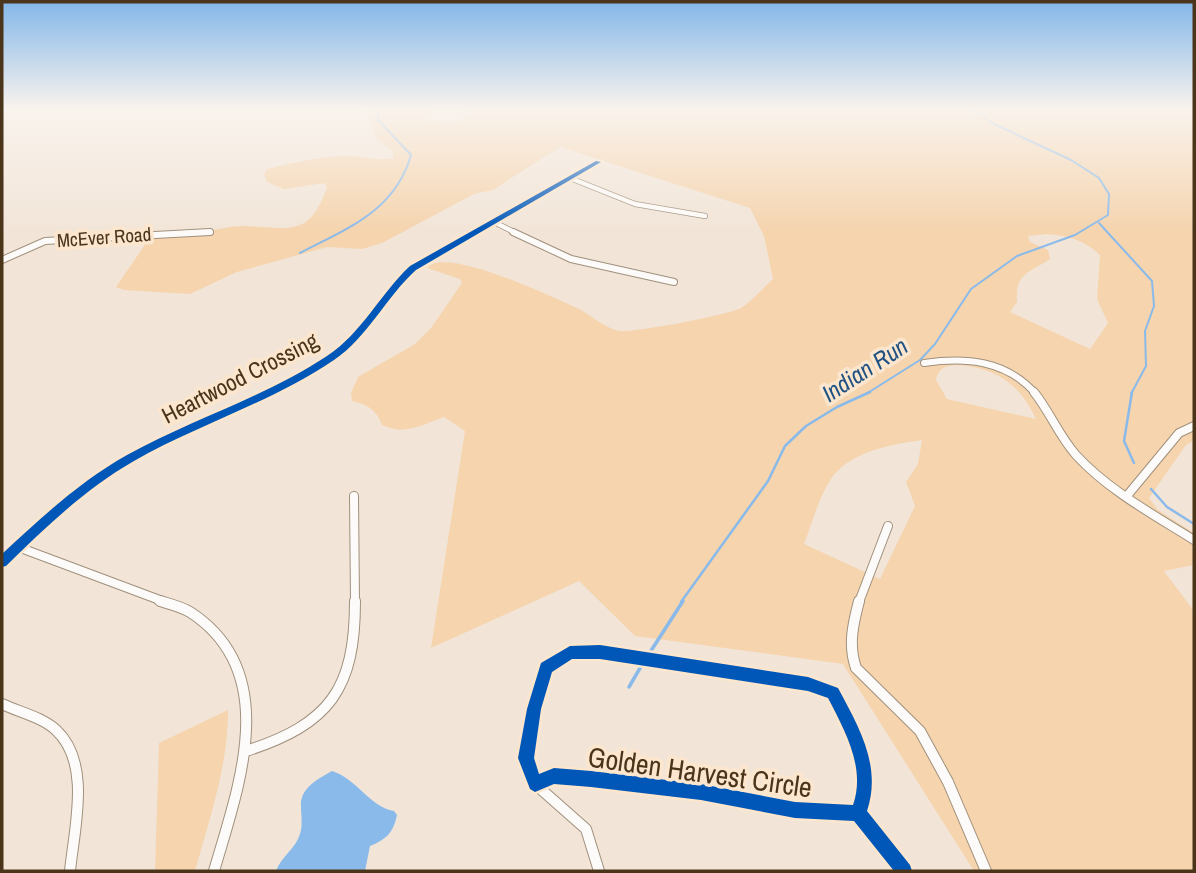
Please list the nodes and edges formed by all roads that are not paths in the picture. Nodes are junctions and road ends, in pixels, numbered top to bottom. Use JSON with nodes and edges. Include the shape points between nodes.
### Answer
{"nodes":[{"id":1,"x":598,"y":162,"type":"dead end"},
{"id":2,"x":570,"y":178,"type":"junction"},
{"id":3,"x":705,"y":216,"type":"dead end"},
{"id":4,"x":494,"y":222,"type":"junction"},
{"id":5,"x":210,"y":232,"type":"dead end"},
{"id":6,"x":2,"y":260,"type":"edge"},
{"id":7,"x":674,"y":282,"type":"dead end"},
{"id":8,"x":924,"y":363,"type":"dead end"},
{"id":9,"x":1194,"y":426,"type":"edge"},
{"id":10,"x":354,"y":496,"type":"dead end"},
{"id":11,"x":1126,"y":497,"type":"junction"},
{"id":12,"x":888,"y":526,"type":"dead end"},
{"id":13,"x":1194,"y":540,"type":"edge"},
{"id":14,"x":18,"y":547,"type":"junction"},
{"id":15,"x":2,"y":562,"type":"edge"},
{"id":16,"x":2,"y":704,"type":"edge"},
{"id":17,"x":246,"y":751,"type":"junction"},
{"id":18,"x":534,"y":783,"type":"junction"},
{"id":19,"x":858,"y":813,"type":"junction"},
{"id":20,"x":70,"y":871,"type":"edge"},
{"id":21,"x":214,"y":871,"type":"edge"},
{"id":22,"x":599,"y":871,"type":"edge"},
{"id":23,"x":904,"y":871,"type":"edge"},
{"id":24,"x":986,"y":871,"type":"edge"}],
"edges":[{"from":1,"to":2,"type":"street","name":"Heartwood Crossing"},
{"from":2,"to":3,"type":"street","via":[[648,208]]},
{"from":2,"to":4,"type":"street","name":"Heartwood Crossing"},
{"from":4,"to":7,"type":"street","via":[[586,264]]},
{"from":4,"to":14,"type":"street","name":"Heartwood Crossing","via":[[402,277],[358,333],[331,358],[124,462],[77,494]]},
{"from":5,"to":6,"type":"street","name":"McEver Road","via":[[45,241]]},
{"from":8,"to":11,"type":"street","via":[[970,359],[1017,377],[1037,395],[1052,424],[1083,462]]},
{"from":9,"to":11,"type":"street","via":[[1179,433]]},
{"from":10,"to":17,"type":"street","via":[[354,642],[342,688],[293,735]]},
{"from":11,"to":13,"type":"street"},
{"from":12,"to":24,"type":"street","via":[[868,567],[857,608],[850,647],[854,666],[919,729],[945,775]]},
{"from":14,"to":15,"type":"street","name":"Heartwood Crossing"},
{"from":14,"to":17,"type":"street","via":[[190,612],[209,626],[235,659],[243,680],[248,711]]},
{"from":16,"to":20,"type":"street","via":[[55,729],[74,756],[78,782]]},
{"from":17,"to":21,"type":"street"},
{"from":18,"to":19,"type":"street","name":"Golden Harvest Circle","via":[[554,776],[591,779],[701,792],[795,810]]},
{"from":18,"to":19,"type":"street","via":[[526,758],[547,668],[570,653],[600,652],[808,684],[833,693],[865,767],[867,795]]},
{"from":18,"to":22,"type":"street","via":[[586,829]]},
{"from":19,"to":23,"type":"street"}]}
